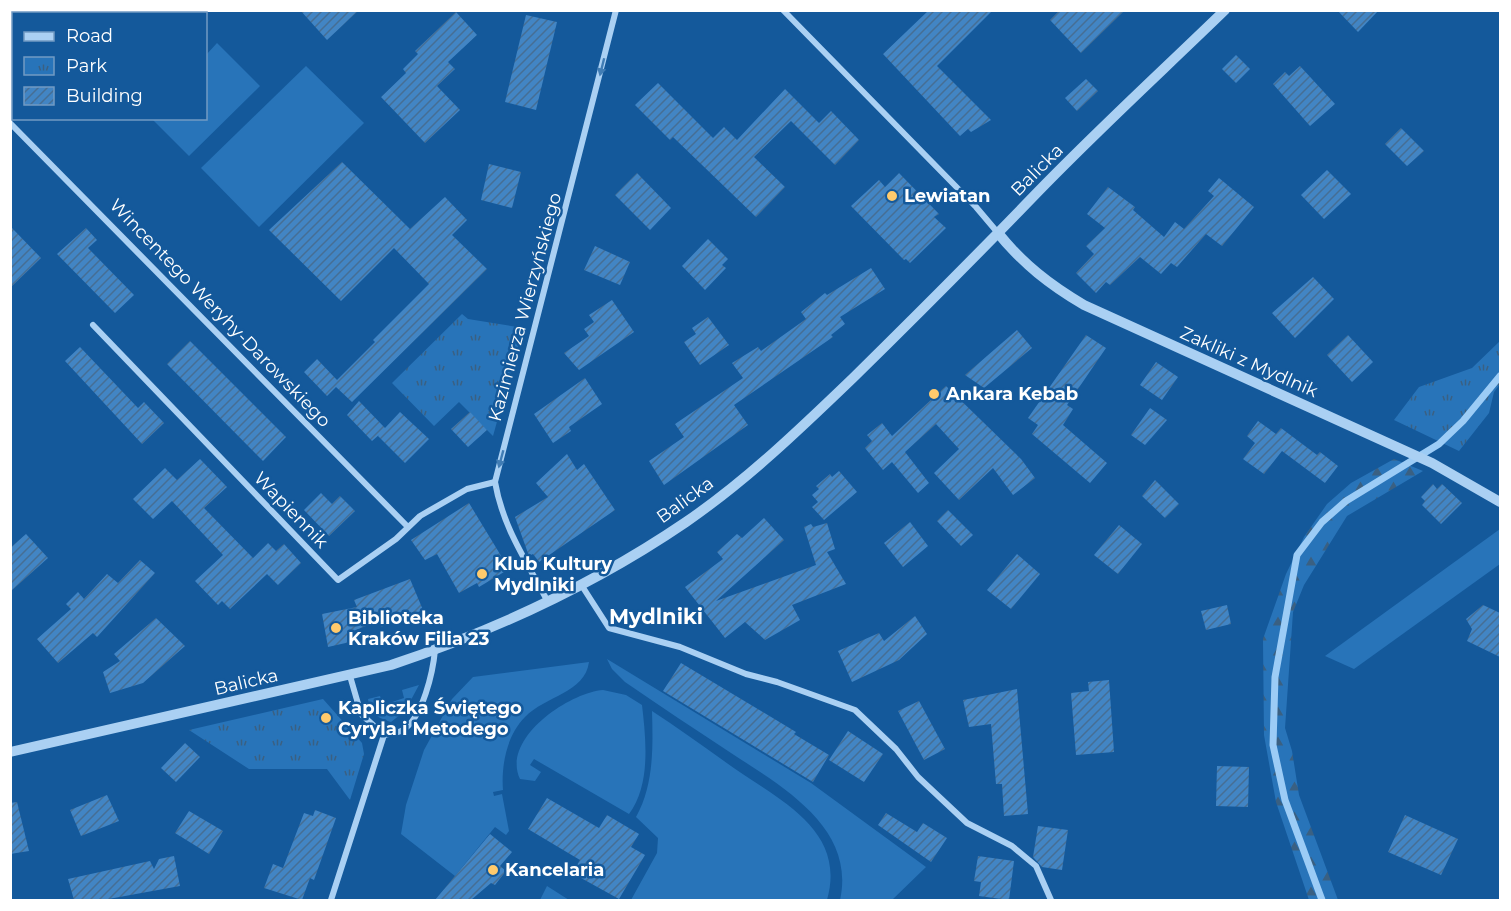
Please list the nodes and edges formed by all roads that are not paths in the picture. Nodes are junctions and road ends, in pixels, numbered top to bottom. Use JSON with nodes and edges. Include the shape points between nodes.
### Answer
{"nodes":[{"id":1,"x":616,"y":10,"type":"edge"},
{"id":2,"x":783,"y":10,"type":"edge"},
{"id":3,"x":1225,"y":10,"type":"edge"},
{"id":4,"x":10,"y":123,"type":"edge"},
{"id":5,"x":998,"y":233,"type":"junction"},
{"id":6,"x":93,"y":324,"type":"dead end"},
{"id":7,"x":495,"y":482,"type":"junction"},
{"id":8,"x":1500,"y":502,"type":"edge"},
{"id":9,"x":407,"y":526,"type":"junction"},
{"id":10,"x":582,"y":586,"type":"junction"},
{"id":11,"x":548,"y":603,"type":"junction"},
{"id":12,"x":435,"y":650,"type":"junction"},
{"id":13,"x":350,"y":676,"type":"junction"},
{"id":14,"x":384,"y":735,"type":"junction"},
{"id":15,"x":11,"y":751,"type":"edge"},
{"id":16,"x":331,"y":900,"type":"edge"},
{"id":17,"x":1051,"y":900,"type":"edge"}],
"edges":[{"from":1,"to":7,"type":"street","name":"Kazimierza Wierzyńskiego","one_way":true},
{"from":2,"to":5,"type":"street"},
{"from":3,"to":5,"type":"street","name":"Balicka"},
{"from":4,"to":9,"type":"street","name":"Wincentego Weryhy-Darowskiego"},
{"from":5,"to":8,"type":"street","name":"Zakliki z Mydlnik","via":[[1037,275],[1084,305],[1432,463]]},
{"from":5,"to":10,"type":"street","name":"Balicka","via":[[776,451],[686,521]]},
{"from":6,"to":9,"type":"street","name":"Wapiennik","via":[[339,580],[396,539]]},
{"from":7,"to":9,"type":"street","name":"Wapiennik","via":[[467,489]]},
{"from":7,"to":11,"type":"street","name":"Kazimierza Wierzyńskiego","via":[[501,511],[515,545]]},
{"from":10,"to":11,"type":"street","name":"Balicka"},
{"from":10,"to":17,"type":"street","via":[[609,628],[680,647],[746,674],[855,710],[967,823],[1012,846],[1036,867]]},
{"from":11,"to":12,"type":"street","name":"Balicka"},
{"from":12,"to":13,"type":"street","name":"Balicka"},
{"from":12,"to":14,"type":"street","via":[[432,676],[414,716],[403,730]]},
{"from":13,"to":14,"type":"street","via":[[361,714]]},
{"from":13,"to":15,"type":"street","name":"Balicka"},
{"from":14,"to":16,"type":"street"}]}
